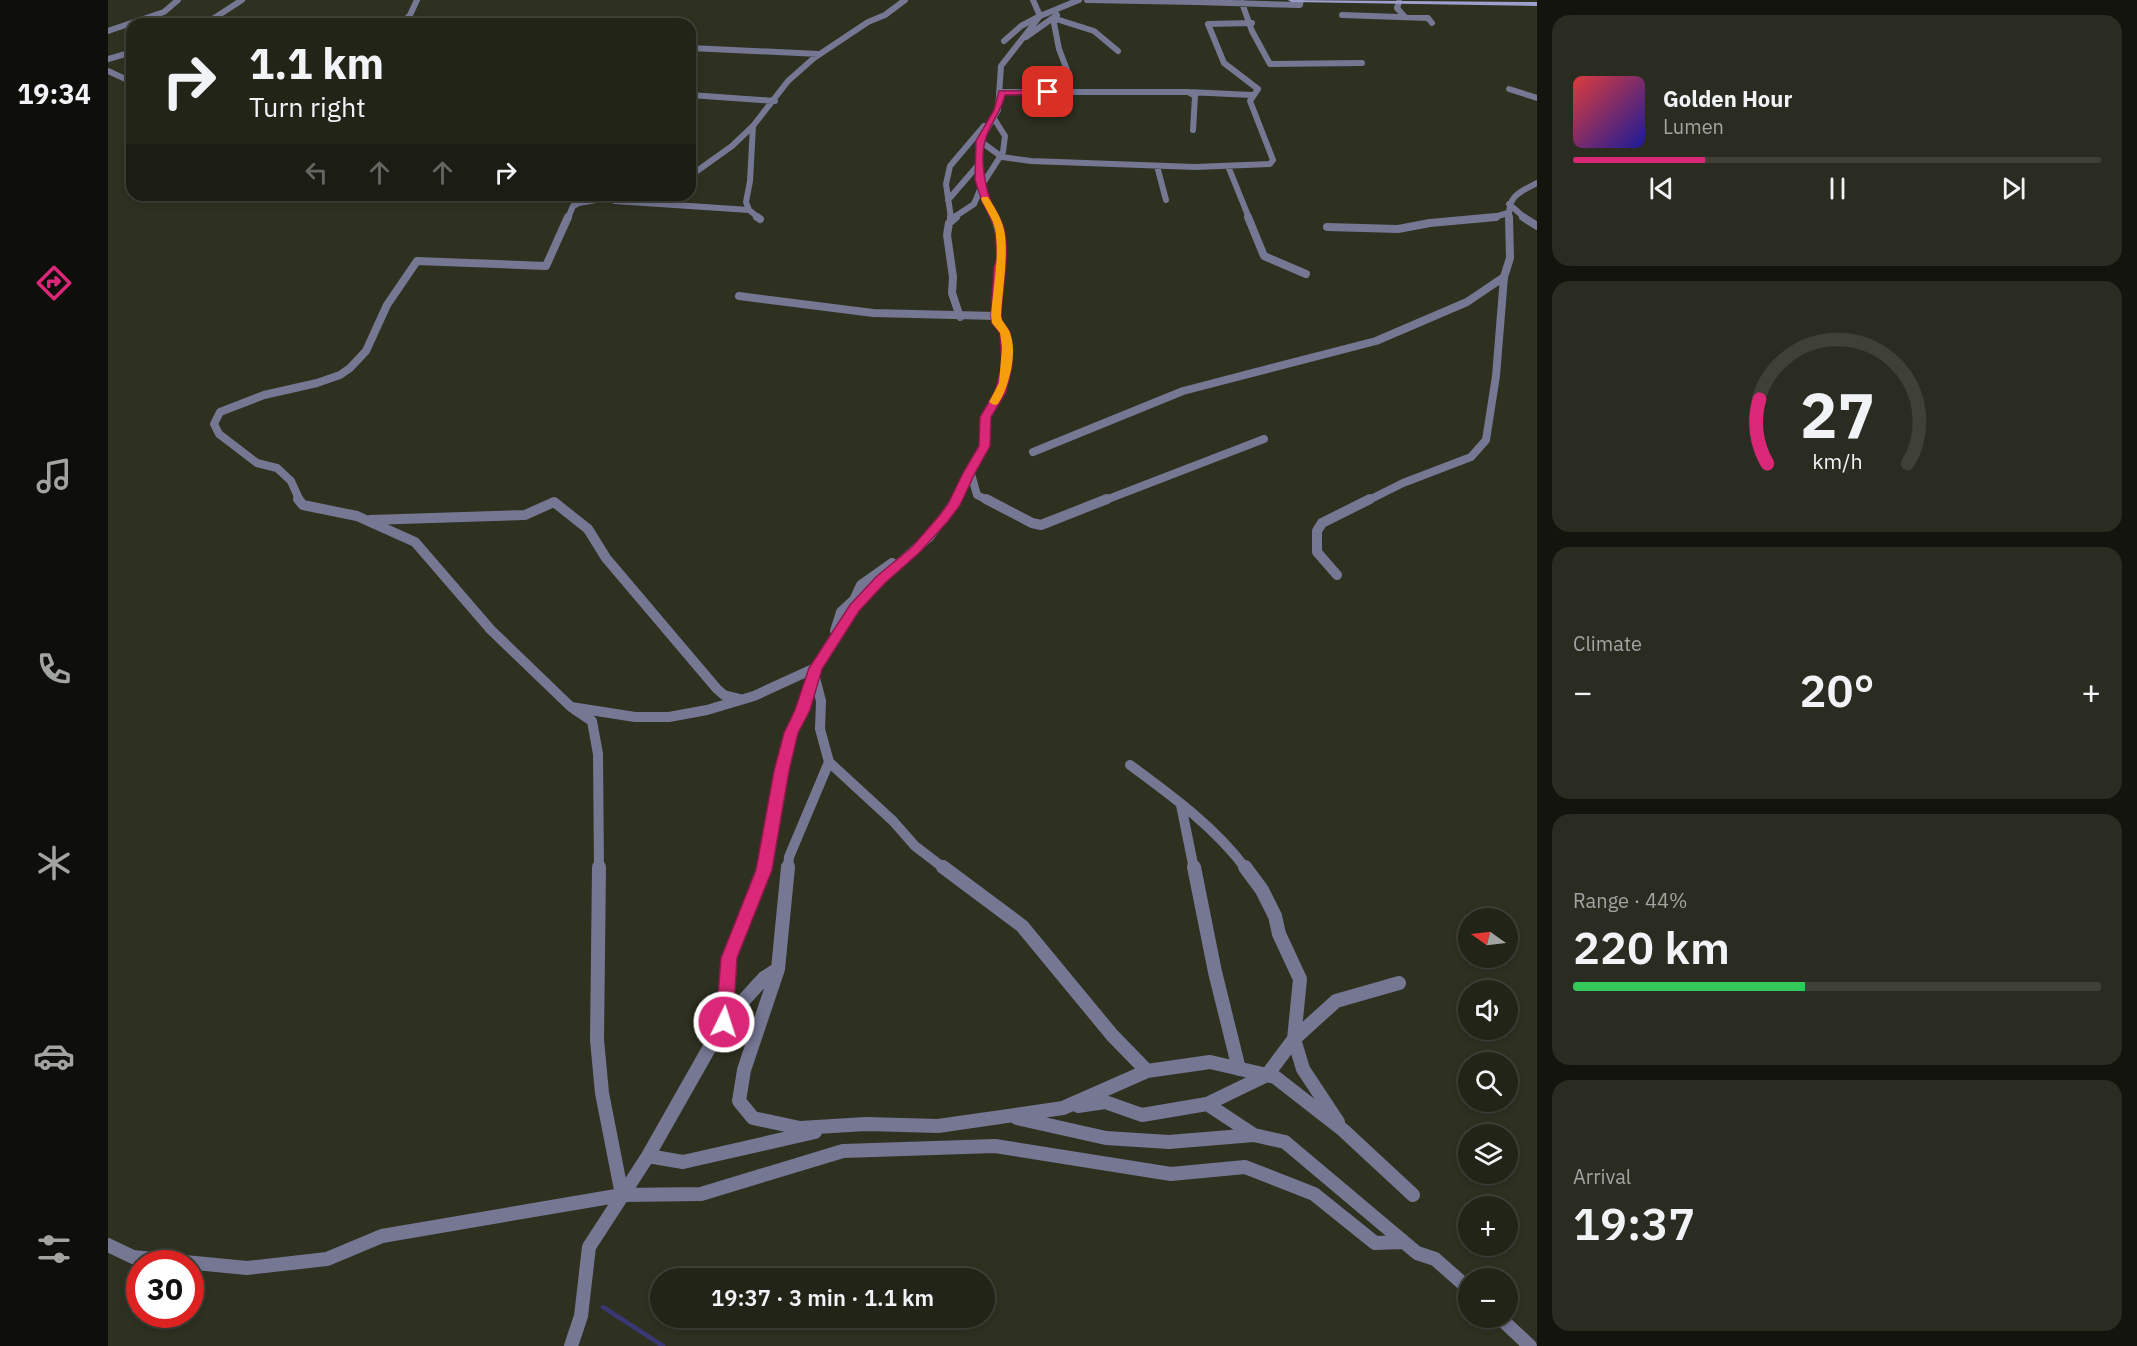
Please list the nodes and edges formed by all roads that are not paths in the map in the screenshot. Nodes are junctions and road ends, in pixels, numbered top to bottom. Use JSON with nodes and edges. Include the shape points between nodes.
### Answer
{"nodes":[{"id":1,"x":178,"y":0,"type":"edge"},
{"id":2,"x":242,"y":0,"type":"edge"},
{"id":3,"x":417,"y":0,"type":"edge"},
{"id":4,"x":905,"y":0,"type":"edge"},
{"id":5,"x":1087,"y":0,"type":"edge"},
{"id":6,"x":1291,"y":0,"type":"edge"},
{"id":7,"x":1301,"y":0,"type":"edge"},
{"id":8,"x":1196,"y":1,"type":"edge"},
{"id":9,"x":1074,"y":2,"type":"edge"},
{"id":10,"x":1399,"y":2,"type":"junction"},
{"id":11,"x":1034,"y":3,"type":"edge"},
{"id":12,"x":1242,"y":3,"type":"junction"},
{"id":13,"x":1537,"y":4,"type":"edge"},
{"id":14,"x":1342,"y":15,"type":"dead end"},
{"id":15,"x":1040,"y":16,"type":"junction"},
{"id":16,"x":1405,"y":17,"type":"junction"},
{"id":17,"x":146,"y":18,"type":"edge"},
{"id":18,"x":214,"y":18,"type":"edge"},
{"id":19,"x":407,"y":18,"type":"edge"},
{"id":20,"x":1053,"y":18,"type":"junction"},
{"id":21,"x":1252,"y":23,"type":"junction"},
{"id":22,"x":1432,"y":23,"type":"dead end"},
{"id":23,"x":126,"y":25,"type":"edge"},
{"id":24,"x":108,"y":31,"type":"edge"},
{"id":25,"x":1023,"y":38,"type":"junction"},
{"id":26,"x":1004,"y":41,"type":"dead end"},
{"id":27,"x":126,"y":47,"type":"edge"},
{"id":28,"x":696,"y":48,"type":"edge"},
{"id":29,"x":108,"y":51,"type":"edge"},
{"id":30,"x":1118,"y":51,"type":"dead end"},
{"id":31,"x":126,"y":54,"type":"edge"},
{"id":32,"x":819,"y":54,"type":"junction"},
{"id":33,"x":108,"y":59,"type":"edge"},
{"id":34,"x":1362,"y":63,"type":"dead end"},
{"id":35,"x":108,"y":71,"type":"edge"},
{"id":36,"x":1069,"y":75,"type":"dead end"},
{"id":37,"x":121,"y":76,"type":"junction"},
{"id":38,"x":126,"y":79,"type":"edge"},
{"id":39,"x":108,"y":81,"type":"edge"},
{"id":40,"x":1509,"y":89,"type":"dead end"},
{"id":41,"x":1001,"y":92,"type":"junction"},
{"id":42,"x":1188,"y":92,"type":"junction"},
{"id":43,"x":696,"y":95,"type":"edge"},
{"id":44,"x":1252,"y":95,"type":"junction"},
{"id":45,"x":1537,"y":98,"type":"edge"},
{"id":46,"x":775,"y":101,"type":"junction"},
{"id":47,"x":991,"y":120,"type":"junction"},
{"id":48,"x":753,"y":126,"type":"junction"},
{"id":49,"x":1193,"y":130,"type":"dead end"},
{"id":50,"x":980,"y":141,"type":"junction"},
{"id":51,"x":1002,"y":158,"type":"junction"},
{"id":52,"x":979,"y":164,"type":"junction"},
{"id":53,"x":1157,"y":165,"type":"junction"},
{"id":54,"x":1228,"y":166,"type":"junction"},
{"id":55,"x":696,"y":172,"type":"edge"},
{"id":56,"x":1537,"y":183,"type":"edge"},
{"id":57,"x":981,"y":186,"type":"junction"},
{"id":58,"x":948,"y":200,"type":"junction"},
{"id":59,"x":1166,"y":200,"type":"dead end"},
{"id":60,"x":602,"y":201,"type":"joint"},
{"id":61,"x":1508,"y":208,"type":"junction"},
{"id":62,"x":749,"y":210,"type":"junction"},
{"id":63,"x":760,"y":219,"type":"dead end"},
{"id":64,"x":951,"y":220,"type":"junction"},
{"id":65,"x":1537,"y":226,"type":"edge"},
{"id":66,"x":1327,"y":227,"type":"dead end"},
{"id":67,"x":1306,"y":274,"type":"dead end"},
{"id":68,"x":1504,"y":277,"type":"junction"},
{"id":69,"x":739,"y":296,"type":"dead end"},
{"id":70,"x":996,"y":316,"type":"junction"},
{"id":71,"x":960,"y":317,"type":"junction"},
{"id":72,"x":1264,"y":439,"type":"dead end"},
{"id":73,"x":1033,"y":452,"type":"dead end"},
{"id":74,"x":970,"y":470,"type":"junction"},
{"id":75,"x":367,"y":520,"type":"junction"},
{"id":76,"x":1337,"y":575,"type":"dead end"},
{"id":77,"x":815,"y":671,"type":"junction"},
{"id":78,"x":742,"y":699,"type":"junction"},
{"id":79,"x":571,"y":707,"type":"junction"},
{"id":80,"x":829,"y":762,"type":"junction"},
{"id":81,"x":1130,"y":765,"type":"dead end"},
{"id":82,"x":1181,"y":805,"type":"junction"},
{"id":83,"x":778,"y":969,"type":"junction"},
{"id":84,"x":1399,"y":983,"type":"dead end"},
{"id":85,"x":724,"y":1022,"type":"junction"},
{"id":86,"x":1294,"y":1039,"type":"junction"},
{"id":87,"x":1239,"y":1069,"type":"junction"},
{"id":88,"x":1148,"y":1071,"type":"junction"},
{"id":89,"x":1267,"y":1075,"type":"junction"},
{"id":90,"x":1207,"y":1104,"type":"junction"},
{"id":91,"x":1063,"y":1108,"type":"junction"},
{"id":92,"x":1011,"y":1116,"type":"junction"},
{"id":93,"x":844,"y":1125,"type":"junction"},
{"id":94,"x":1343,"y":1130,"type":"junction"},
{"id":95,"x":1254,"y":1135,"type":"junction"},
{"id":96,"x":648,"y":1156,"type":"junction"},
{"id":97,"x":622,"y":1195,"type":"junction"},
{"id":98,"x":1413,"y":1195,"type":"dead end"},
{"id":99,"x":1404,"y":1242,"type":"junction"},
{"id":100,"x":108,"y":1245,"type":"edge"},
{"id":101,"x":1458,"y":1279,"type":"edge"},
{"id":102,"x":1511,"y":1328,"type":"edge"},
{"id":103,"x":570,"y":1346,"type":"edge"},
{"id":104,"x":1530,"y":1346,"type":"edge"}],
"edges":[{"from":1,"to":17,"type":"street","via":[[164,12]]},
{"from":2,"to":18,"type":"street"},
{"from":3,"to":19,"type":"street"},
{"from":4,"to":32,"type":"street"},
{"from":5,"to":8,"type":"street"},
{"from":6,"to":7,"type":"main road"},
{"from":7,"to":10,"type":"main road"},
{"from":7,"to":12,"type":"street","via":[[1300,5]]},
{"from":8,"to":12,"type":"street"},
{"from":9,"to":11,"type":"street"},
{"from":9,"to":15,"type":"street"},
{"from":9,"to":20,"type":"street"},
{"from":10,"to":13,"type":"main road"},
{"from":10,"to":16,"type":"street","via":[[1397,8]]},
{"from":11,"to":15,"type":"street"},
{"from":12,"to":21,"type":"street"},
{"from":14,"to":16,"type":"street"},
{"from":15,"to":25,"type":"street"},
{"from":15,"to":26,"type":"street"},
{"from":16,"to":22,"type":"street","via":[[1428,18]]},
{"from":20,"to":25,"type":"street"},
{"from":20,"to":30,"type":"street","via":[[1094,31]]},
{"from":20,"to":36,"type":"street"},
{"from":21,"to":34,"type":"street","via":[[1270,64]]},
{"from":21,"to":44,"type":"street","via":[[1208,24],[1224,63],[1258,89]]},
{"from":23,"to":24,"type":"street"},
{"from":25,"to":41,"type":"street","via":[[1002,66]]},
{"from":27,"to":29,"type":"street"},
{"from":28,"to":32,"type":"street"},
{"from":31,"to":33,"type":"street"},
{"from":32,"to":46,"type":"street","via":[[788,81]]},
{"from":35,"to":37,"type":"street"},
{"from":37,"to":38,"type":"street"},
{"from":37,"to":39,"type":"street"},
{"from":40,"to":45,"type":"street"},
{"from":41,"to":42,"type":"street"},
{"from":41,"to":47,"type":"street","via":[[998,110]]},
{"from":42,"to":44,"type":"street"},
{"from":42,"to":49,"type":"street","via":[[1195,96]]},
{"from":43,"to":46,"type":"street"},
{"from":44,"to":54,"type":"street","via":[[1255,120],[1273,160],[1270,164]]},
{"from":46,"to":48,"type":"street"},
{"from":47,"to":50,"type":"street"},
{"from":47,"to":51,"type":"street","via":[[1004,129]]},
{"from":47,"to":58,"type":"street","via":[[950,166]]},
{"from":48,"to":55,"type":"street"},
{"from":48,"to":62,"type":"street","via":[[746,202]]},
{"from":50,"to":51,"type":"street"},
{"from":50,"to":52,"type":"street"},
{"from":51,"to":53,"type":"street"},
{"from":51,"to":57,"type":"street"},
{"from":52,"to":57,"type":"street"},
{"from":52,"to":58,"type":"street"},
{"from":53,"to":54,"type":"street"},
{"from":53,"to":59,"type":"street"},
{"from":54,"to":67,"type":"street","via":[[1264,256]]},
{"from":56,"to":61,"type":"street","via":[[1519,192]]},
{"from":57,"to":64,"type":"street","via":[[972,206]]},
{"from":57,"to":70,"type":"street","via":[[999,227],[1002,258]]},
{"from":58,"to":64,"type":"street"},
{"from":60,"to":62,"type":"street"},
{"from":60,"to":75,"type":"street","via":[[573,206],[546,266],[417,261],[387,305],[366,351],[350,368],[317,383],[264,395],[220,412],[214,424],[219,434],[257,463],[277,468],[291,481],[300,502]]},
{"from":61,"to":65,"type":"street"},
{"from":61,"to":66,"type":"street","via":[[1488,219],[1398,229]]},
{"from":61,"to":68,"type":"street","via":[[1512,246]]},
{"from":62,"to":63,"type":"street"},
{"from":64,"to":71,"type":"street","via":[[946,232],[952,295]]},
{"from":68,"to":73,"type":"street","via":[[1467,302],[1376,341],[1174,393]]},
{"from":68,"to":76,"type":"street","via":[[1486,440],[1471,458],[1403,483],[1322,523],[1317,531],[1317,552]]},
{"from":69,"to":71,"type":"street","via":[[873,313]]},
{"from":70,"to":71,"type":"street"},
{"from":70,"to":74,"type":"street","via":[[1005,332],[1006,370],[986,403],[985,446]]},
{"from":72,"to":74,"type":"street","via":[[1041,525],[977,495]]},
{"from":74,"to":77,"type":"street","via":[[954,505],[929,537],[907,558],[894,562],[861,585],[854,600],[841,612],[827,653]]},
{"from":75,"to":78,"type":"street","via":[[525,514],[554,502],[588,528],[600,551],[717,689]]},
{"from":75,"to":79,"type":"street","via":[[415,542],[491,630]]},
{"from":77,"to":78,"type":"street"},
{"from":77,"to":80,"type":"street","via":[[821,700],[820,729]]},
{"from":77,"to":85,"type":"street","via":[[791,733],[764,870],[729,958]]},
{"from":78,"to":79,"type":"street","via":[[669,717],[635,717]]},
{"from":79,"to":97,"type":"street","via":[[592,721],[598,754],[597,1040],[602,1093]]},
{"from":80,"to":83,"type":"street","via":[[789,857]]},
{"from":80,"to":88,"type":"street","via":[[915,846],[1022,926],[1112,1035]]},
{"from":81,"to":82,"type":"street"},
{"from":82,"to":86,"type":"street","via":[[1230,847],[1262,890],[1275,916],[1300,979]]},
{"from":82,"to":87,"type":"street"},
{"from":83,"to":85,"type":"street","via":[[764,978]]},
{"from":83,"to":93,"type":"street","via":[[744,1070],[739,1101],[753,1118],[800,1128]]},
{"from":84,"to":86,"type":"street","via":[[1336,1001]]},
{"from":85,"to":96,"type":"street"},
{"from":86,"to":89,"type":"street"},
{"from":86,"to":94,"type":"street","via":[[1303,1069]]},
{"from":87,"to":88,"type":"street","via":[[1210,1062]]},
{"from":87,"to":89,"type":"street"},
{"from":88,"to":91,"type":"street"},
{"from":89,"to":90,"type":"street"},
{"from":89,"to":94,"type":"street","via":[[1275,1077]]},
{"from":90,"to":91,"type":"street","via":[[1142,1115],[1105,1102]]},
{"from":90,"to":95,"type":"street"},
{"from":91,"to":92,"type":"street"},
{"from":92,"to":93,"type":"street","via":[[938,1125]]},
{"from":92,"to":95,"type":"street","via":[[1106,1138],[1169,1142]]},
{"from":93,"to":96,"type":"street","via":[[683,1162]]},
{"from":94,"to":98,"type":"street"},
{"from":95,"to":99,"type":"street","via":[[1285,1142]]},
{"from":96,"to":97,"type":"street"},
{"from":97,"to":99,"type":"street","via":[[701,1194],[843,1151],[995,1146],[1172,1174],[1245,1167],[1314,1194],[1375,1243]]},
{"from":97,"to":100,"type":"street","via":[[382,1236],[327,1259],[247,1268],[134,1257]]},
{"from":97,"to":103,"type":"street","via":[[589,1247],[581,1316]]},
{"from":99,"to":101,"type":"street","via":[[1417,1253],[1435,1259]]},
{"from":102,"to":104,"type":"street"}]}
